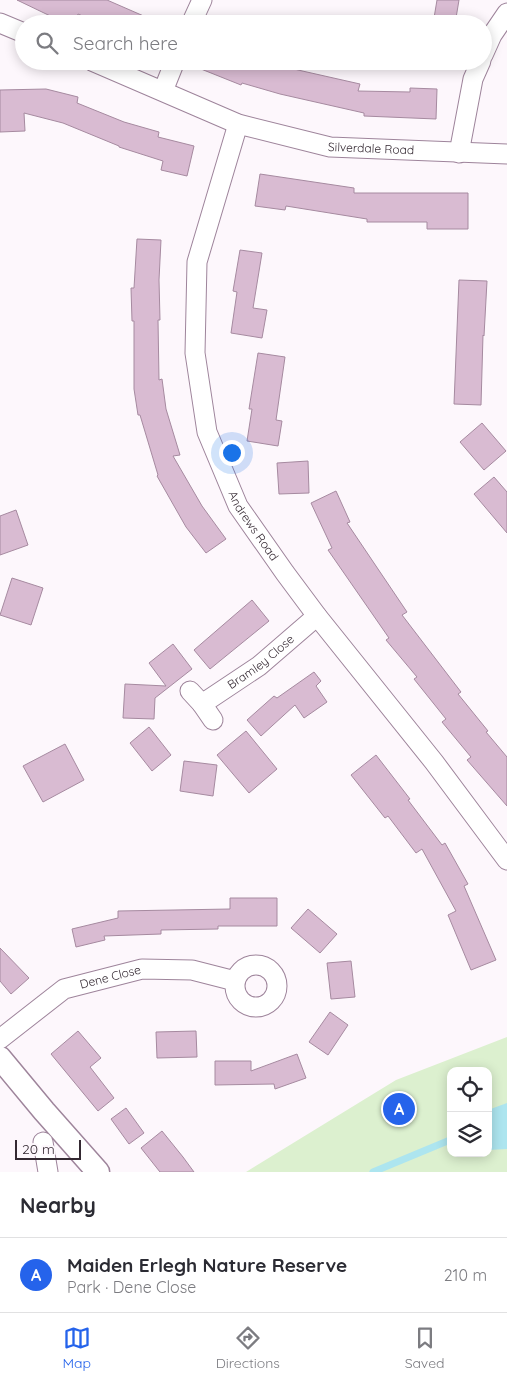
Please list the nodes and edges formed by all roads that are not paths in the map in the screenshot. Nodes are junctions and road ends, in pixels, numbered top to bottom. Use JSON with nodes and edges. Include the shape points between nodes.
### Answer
{"nodes":[{"id":1,"x":202,"y":0,"type":"edge"},
{"id":2,"x":507,"y":13,"type":"edge"},
{"id":3,"x":195,"y":15,"type":"edge"},
{"id":4,"x":0,"y":23,"type":"edge"},
{"id":5,"x":15,"y":29,"type":"edge"},
{"id":6,"x":492,"y":35,"type":"edge"},
{"id":7,"x":113,"y":70,"type":"edge"},
{"id":8,"x":171,"y":70,"type":"edge"},
{"id":9,"x":477,"y":70,"type":"edge"},
{"id":10,"x":162,"y":91,"type":"junction"},
{"id":11,"x":238,"y":124,"type":"junction"},
{"id":12,"x":458,"y":153,"type":"junction"},
{"id":13,"x":507,"y":154,"type":"edge"},
{"id":14,"x":317,"y":616,"type":"junction"},
{"id":15,"x":213,"y":720,"type":"dead end"},
{"id":16,"x":507,"y":860,"type":"edge"},
{"id":17,"x":235,"y":981,"type":"dead end"},
{"id":18,"x":0,"y":1039,"type":"edge"},
{"id":19,"x":0,"y":1058,"type":"edge"},
{"id":20,"x":43,"y":1142,"type":"dead end"},
{"id":21,"x":48,"y":1172,"type":"edge"},
{"id":22,"x":98,"y":1172,"type":"edge"}],
"edges":[{"from":1,"to":3,"type":"street"},
{"from":2,"to":6,"type":"street"},
{"from":4,"to":5,"type":"street"},
{"from":7,"to":10,"type":"street","name":"Silverdale Road"},
{"from":8,"to":10,"type":"street"},
{"from":9,"to":12,"type":"street"},
{"from":10,"to":11,"type":"street","name":"Silverdale Road"},
{"from":11,"to":12,"type":"street","name":"Silverdale Road","via":[[330,148]]},
{"from":11,"to":14,"type":"street","name":"Andrews Road","via":[[197,262],[195,353],[207,432],[238,506]]},
{"from":12,"to":13,"type":"street","name":"Silverdale Road"},
{"from":14,"to":15,"type":"street","name":"Bramley Close","via":[[259,666],[196,698]]},
{"from":14,"to":16,"type":"street","name":"Andrews Road","via":[[434,762]]},
{"from":17,"to":18,"type":"street","name":"Dene Close","via":[[192,970],[142,969],[64,990]]},
{"from":19,"to":22,"type":"street"},
{"from":20,"to":21,"type":"street"}]}
